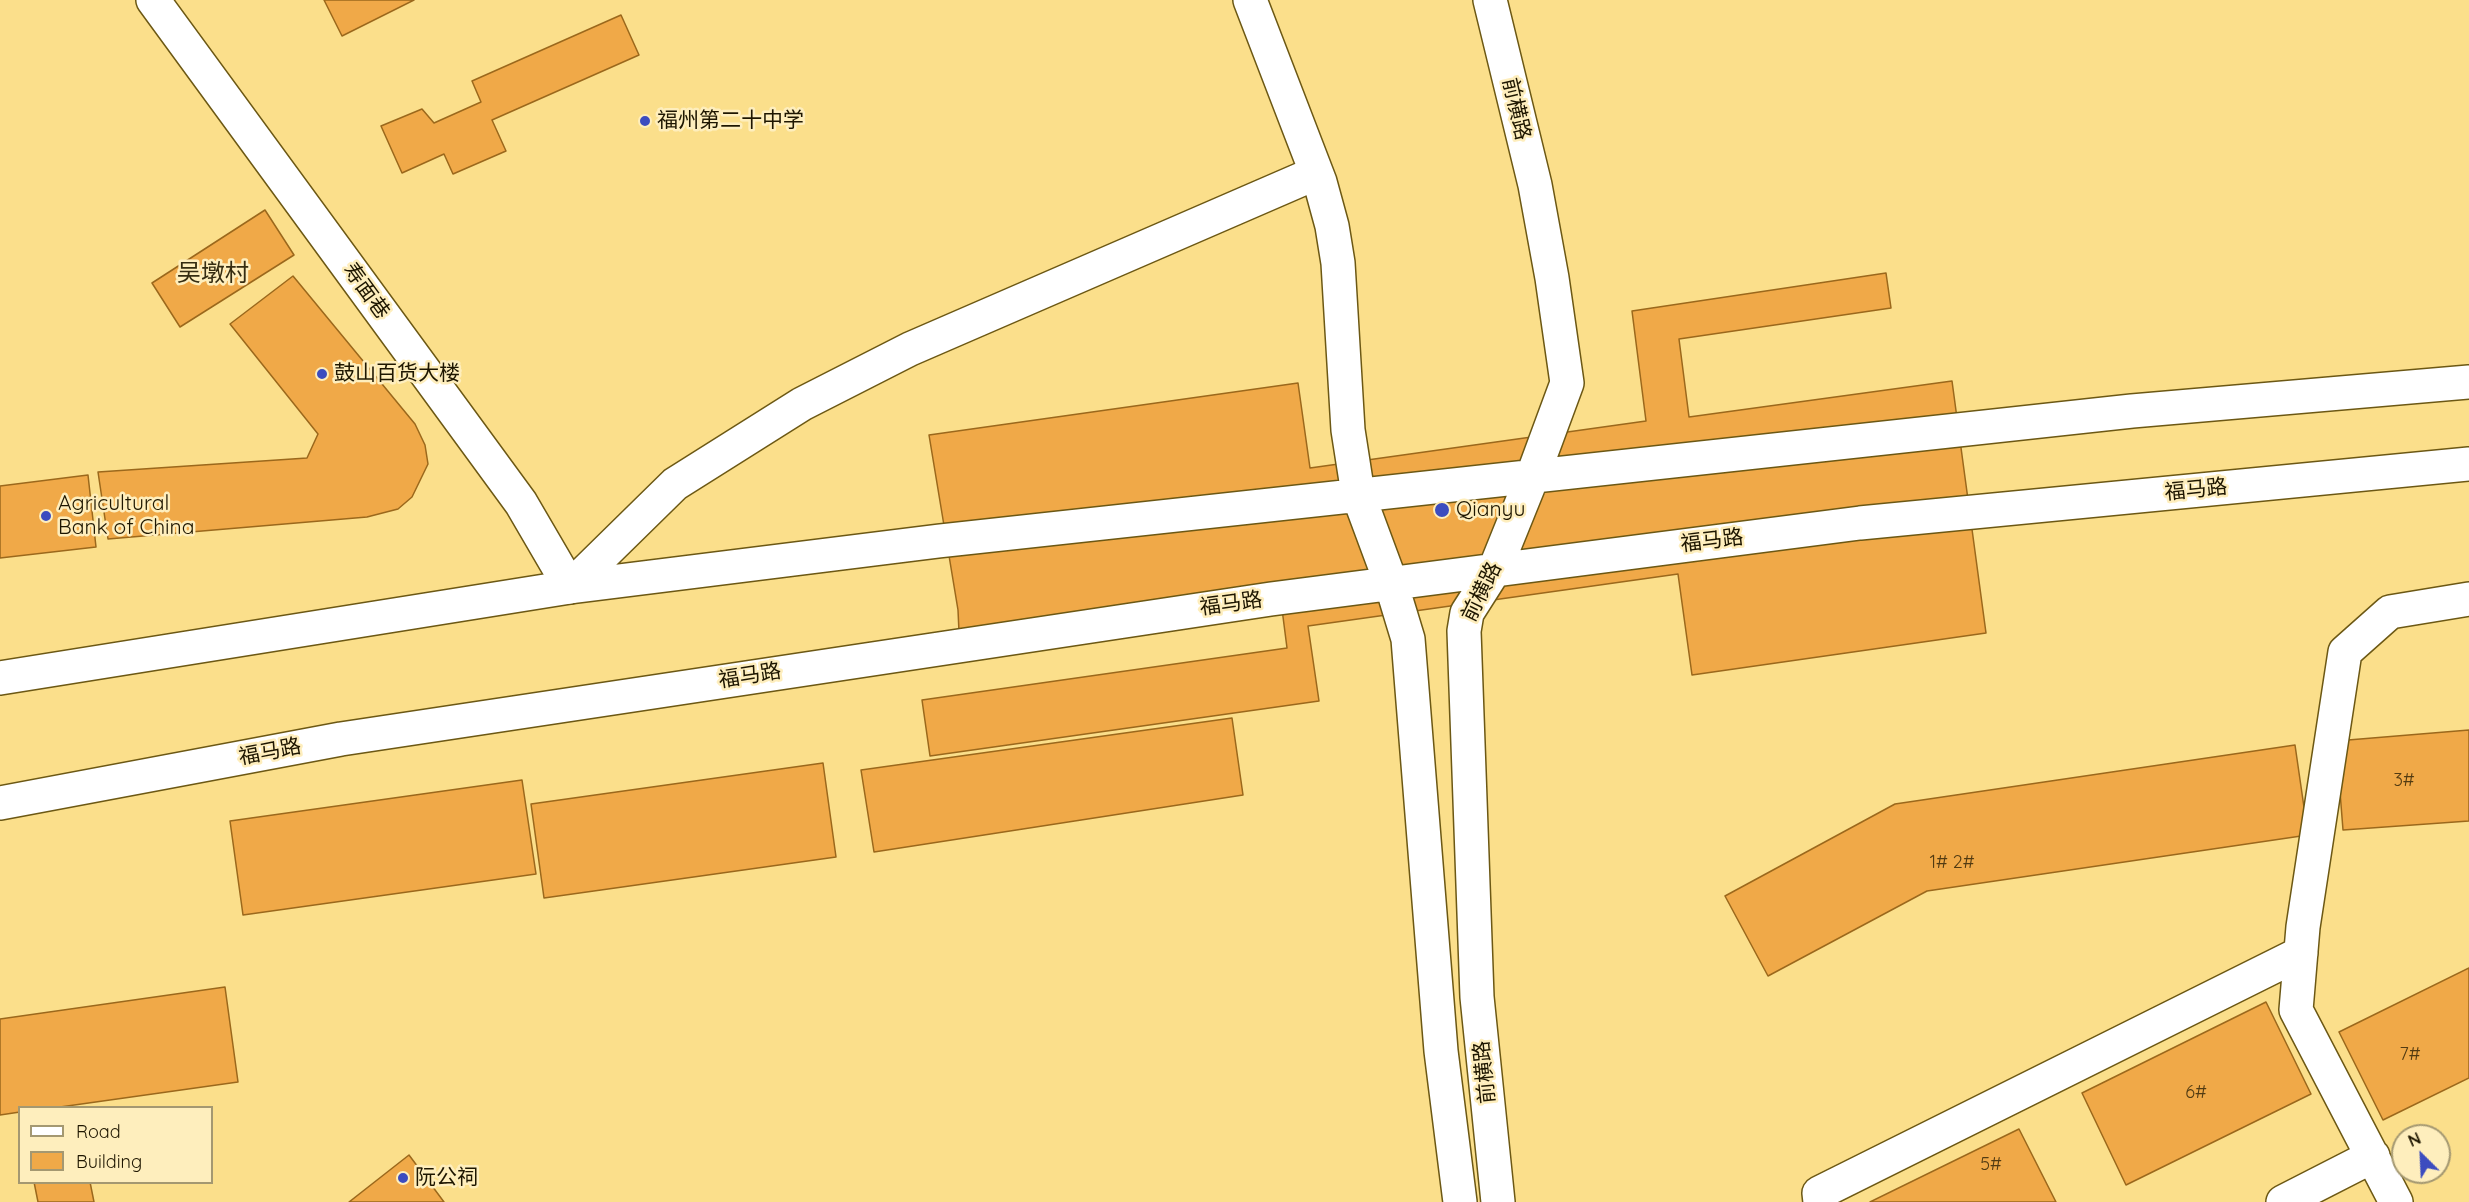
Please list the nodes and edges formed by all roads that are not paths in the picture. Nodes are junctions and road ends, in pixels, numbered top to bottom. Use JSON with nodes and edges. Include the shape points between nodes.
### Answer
{"nodes":[{"id":1,"x":153,"y":0,"type":"edge"},
{"id":2,"x":1250,"y":0,"type":"edge"},
{"id":3,"x":1490,"y":0,"type":"edge"},
{"id":4,"x":1316,"y":173,"type":"junction"},
{"id":5,"x":2469,"y":382,"type":"edge"},
{"id":6,"x":2469,"y":464,"type":"edge"},
{"id":7,"x":1533,"y":476,"type":"junction"},
{"id":8,"x":1358,"y":494,"type":"junction"},
{"id":9,"x":1495,"y":569,"type":"junction"},
{"id":10,"x":1391,"y":583,"type":"junction"},
{"id":11,"x":570,"y":587,"type":"junction"},
{"id":12,"x":2469,"y":599,"type":"edge"},
{"id":13,"x":0,"y":678,"type":"edge"},
{"id":14,"x":0,"y":803,"type":"edge"},
{"id":15,"x":2301,"y":953,"type":"junction"},
{"id":16,"x":2373,"y":1156,"type":"junction"},
{"id":17,"x":1460,"y":1202,"type":"edge"},
{"id":18,"x":1498,"y":1202,"type":"edge"},
{"id":19,"x":1820,"y":1202,"type":"edge"},
{"id":20,"x":2283,"y":1202,"type":"edge"},
{"id":21,"x":2396,"y":1202,"type":"edge"}],
"edges":[{"from":1,"to":11,"type":"main road","name":"寿面巷","via":[[521,503]]},
{"from":2,"to":4,"type":"main road","name":"前横路"},
{"from":3,"to":7,"type":"main road","name":"前横路","via":[[1534,185],[1566,383]]},
{"from":4,"to":8,"type":"main road","name":"前横路","via":[[1336,254],[1348,430]]},
{"from":4,"to":11,"type":"main road","via":[[910,349],[802,404],[675,484]]},
{"from":5,"to":7,"type":"main road","via":[[2132,411]]},
{"from":6,"to":9,"type":"main road","name":"福马路","via":[[1860,523]]},
{"from":7,"to":8,"type":"main road"},
{"from":7,"to":9,"type":"main road","name":"前横路"},
{"from":8,"to":10,"type":"main road","name":"前横路"},
{"from":8,"to":11,"type":"main road"},
{"from":9,"to":10,"type":"main road","name":"福马路"},
{"from":9,"to":18,"type":"main road","name":"前横路","via":[[1467,613],[1464,631],[1477,997]]},
{"from":10,"to":14,"type":"main road","name":"福马路","via":[[341,739]]},
{"from":10,"to":17,"type":"main road","name":"前横路","via":[[1408,639],[1441,1051]]},
{"from":11,"to":13,"type":"main road"},
{"from":12,"to":15,"type":"main road","via":[[2390,612],[2345,652]]},
{"from":15,"to":16,"type":"main road","via":[[2296,1010]]},
{"from":15,"to":19,"type":"main road","via":[[1819,1193]]},
{"from":16,"to":20,"type":"main road"},
{"from":16,"to":21,"type":"main road"}]}
